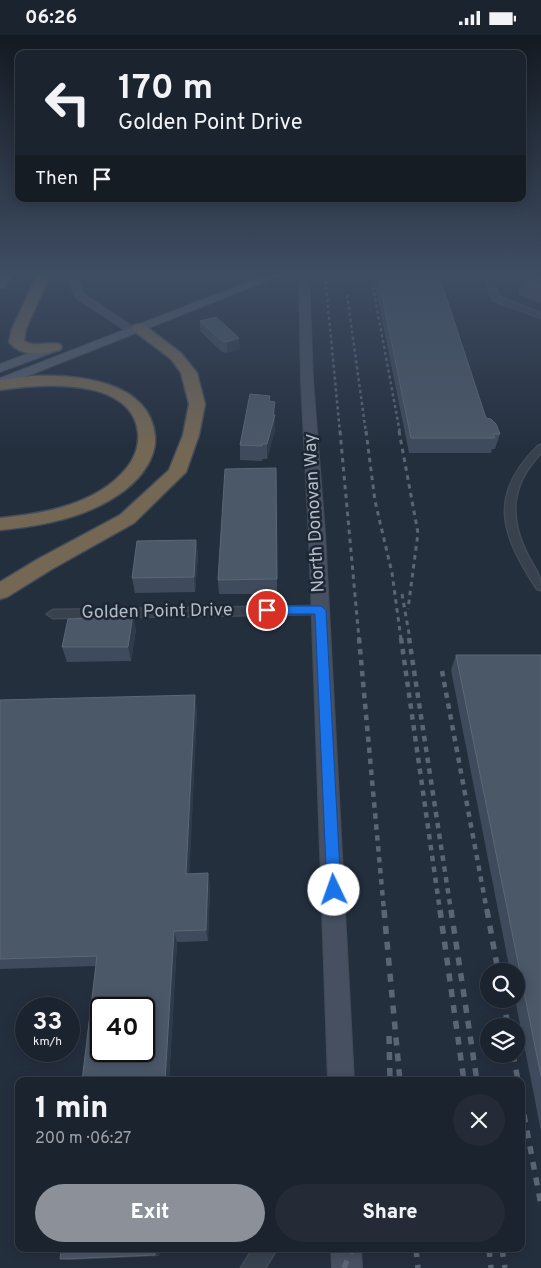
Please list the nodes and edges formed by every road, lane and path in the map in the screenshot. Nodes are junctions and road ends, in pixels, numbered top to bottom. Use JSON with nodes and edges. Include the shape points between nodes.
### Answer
{"nodes":[{"id":1,"x":18,"y":333,"type":"edge"},
{"id":2,"x":110,"y":333,"type":"edge"},
{"id":3,"x":146,"y":333,"type":"edge"},
{"id":4,"x":306,"y":333,"type":"edge"},
{"id":5,"x":59,"y":346,"type":"joint"},
{"id":6,"x":0,"y":368,"type":"edge"},
{"id":7,"x":0,"y":384,"type":"edge"},
{"id":8,"x":541,"y":448,"type":"edge"},
{"id":9,"x":0,"y":524,"type":"edge"},
{"id":10,"x":541,"y":586,"type":"edge"},
{"id":11,"x":0,"y":592,"type":"edge"},
{"id":12,"x":321,"y":610,"type":"junction"},
{"id":13,"x":54,"y":614,"type":"dead end"},
{"id":14,"x":342,"y":1077,"type":"edge"},
{"id":15,"x":264,"y":1252,"type":"edge"},
{"id":16,"x":346,"y":1252,"type":"edge"},
{"id":17,"x":252,"y":1268,"type":"edge"},
{"id":18,"x":347,"y":1268,"type":"edge"}],
"edges":[{"from":1,"to":5,"type":"highway","via":[[16,342],[35,351]]},
{"from":2,"to":7,"type":"main road"},
{"from":3,"to":11,"type":"highway","via":[[176,356],[189,373],[197,404],[191,435],[177,472],[127,519]]},
{"from":4,"to":12,"type":"street","name":"North Donovan Way"},
{"from":5,"to":6,"type":"main road"},
{"from":7,"to":9,"type":"highway","via":[[51,379],[84,382],[106,389],[132,403],[143,418],[148,439],[144,455],[134,471],[101,498],[48,518]]},
{"from":8,"to":10,"type":"street","via":[[529,457],[517,475],[509,508],[512,531],[526,565]]},
{"from":12,"to":13,"type":"street","name":"Golden Point Drive"},
{"from":12,"to":14,"type":"street","name":"North Donovan Way"},
{"from":15,"to":17,"type":"street"},
{"from":16,"to":18,"type":"street"}]}
